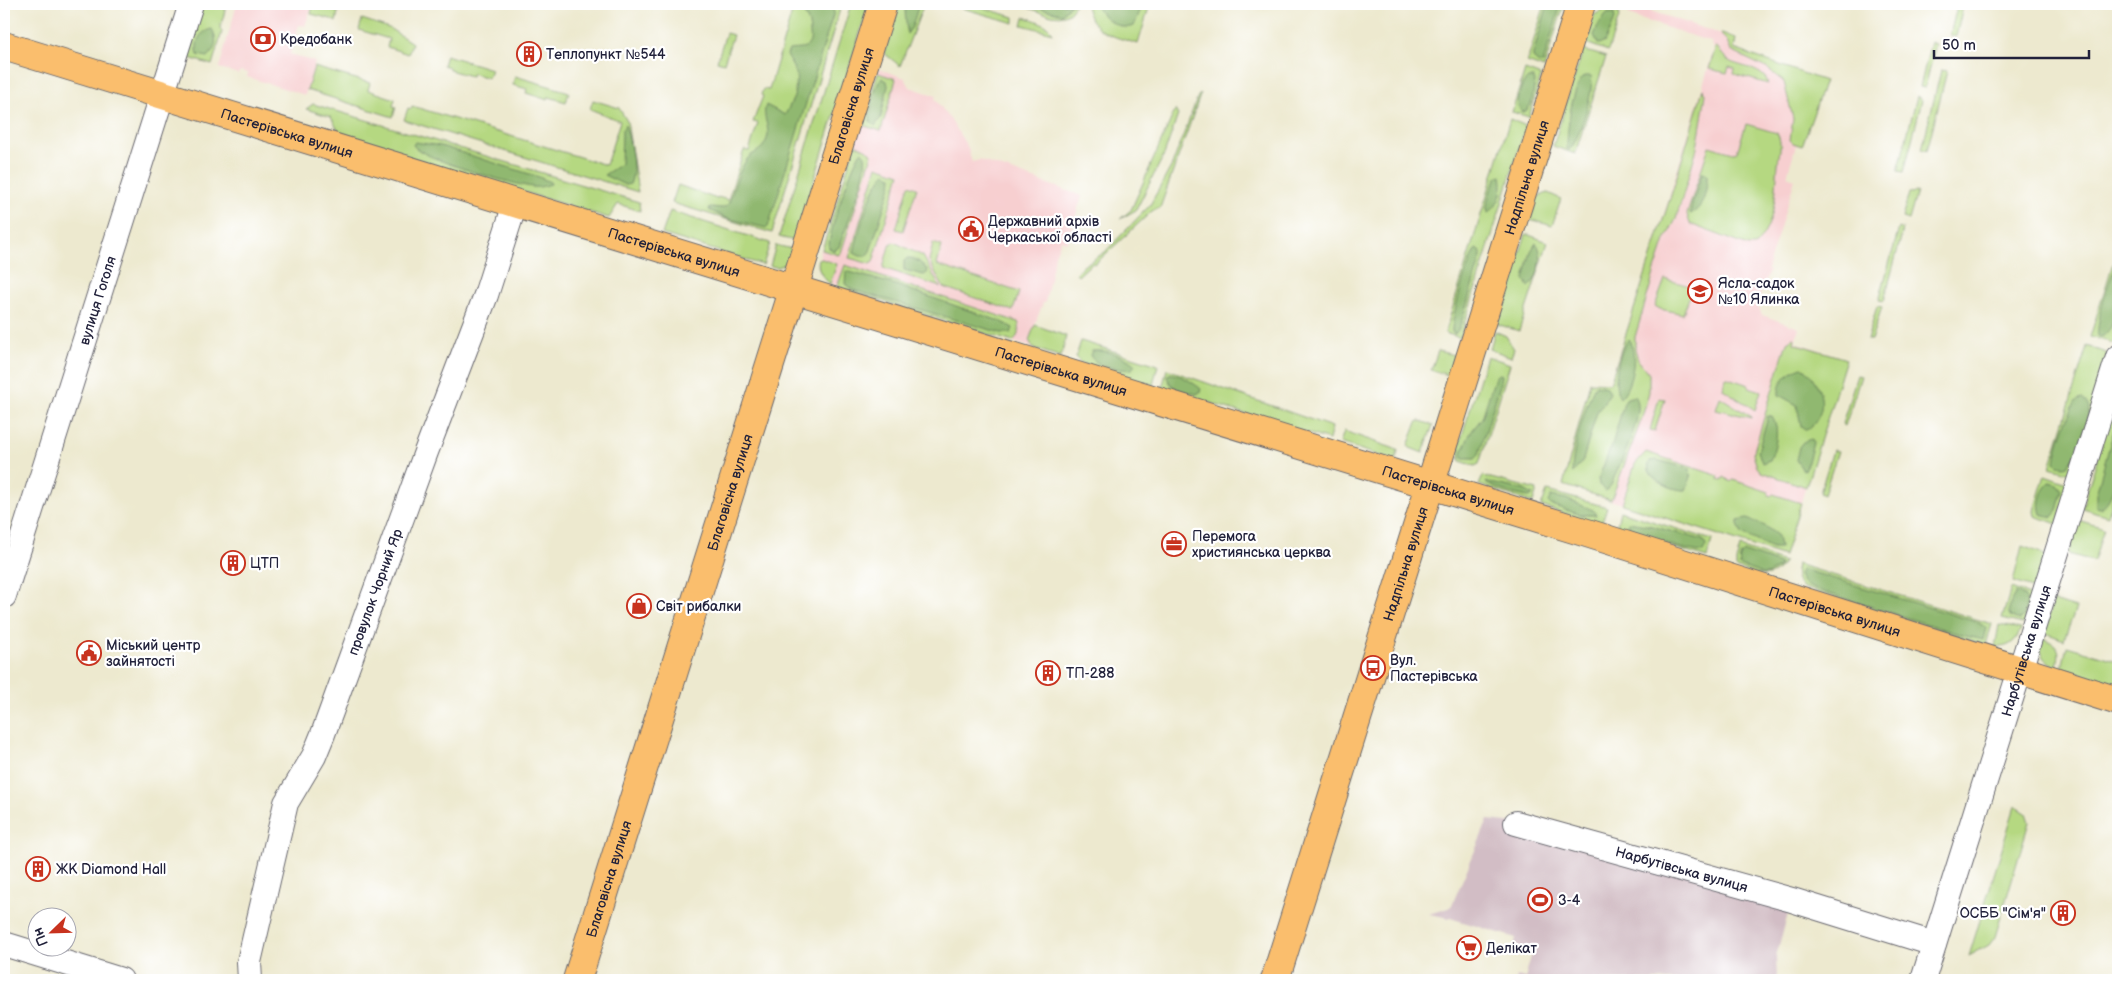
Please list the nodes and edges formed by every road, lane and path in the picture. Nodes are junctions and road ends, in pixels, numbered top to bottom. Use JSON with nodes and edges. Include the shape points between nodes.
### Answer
{"nodes":[{"id":1,"x":191,"y":4,"type":"edge"},
{"id":2,"x":883,"y":4,"type":"edge"},
{"id":3,"x":1581,"y":4,"type":"edge"},
{"id":4,"x":4,"y":46,"type":"edge"},
{"id":5,"x":162,"y":95,"type":"junction"},
{"id":6,"x":516,"y":204,"type":"junction"},
{"id":7,"x":794,"y":289,"type":"junction"},
{"id":8,"x":2118,"y":357,"type":"edge"},
{"id":9,"x":1431,"y":485,"type":"junction"},
{"id":10,"x":4,"y":596,"type":"edge"},
{"id":11,"x":2019,"y":670,"type":"junction"},
{"id":12,"x":2118,"y":701,"type":"edge"},
{"id":13,"x":1516,"y":823,"type":"dead end"},
{"id":14,"x":4,"y":944,"type":"edge"},
{"id":15,"x":1934,"y":944,"type":"junction"},
{"id":16,"x":121,"y":980,"type":"edge"},
{"id":17,"x":250,"y":980,"type":"edge"},
{"id":18,"x":577,"y":980,"type":"edge"},
{"id":19,"x":1275,"y":980,"type":"edge"},
{"id":20,"x":1923,"y":980,"type":"edge"}],
"edges":[{"from":1,"to":5,"type":"street","name":"вулиця Гоголя"},
{"from":2,"to":7,"type":"main road","name":"Благовісна вулиця"},
{"from":3,"to":9,"type":"main road","name":"Надпільна вулиця"},
{"from":4,"to":5,"type":"main road","name":"Пастерівська вулиця"},
{"from":5,"to":6,"type":"main road","name":"Пастерівська вулиця"},
{"from":5,"to":10,"type":"street","name":"вулиця Гоголя"},
{"from":6,"to":7,"type":"main road","name":"Пастерівська вулиця"},
{"from":6,"to":17,"type":"street","name":"провулок Чорний Яр","via":[[486,295],[314,756],[286,803],[249,962]]},
{"from":7,"to":9,"type":"main road","name":"Пастерівська вулиця"},
{"from":7,"to":18,"type":"main road","name":"Благовісна вулиця"},
{"from":8,"to":11,"type":"street","name":"Нарбутівська вулиця"},
{"from":9,"to":11,"type":"main road","name":"Пастерівська вулиця"},
{"from":9,"to":19,"type":"main road","name":"Надпільна вулиця"},
{"from":11,"to":12,"type":"main road","name":"Пастерівська вулиця"},
{"from":11,"to":15,"type":"street","name":"Нарбутівська вулиця"},
{"from":13,"to":15,"type":"street","name":"Нарбутівська вулиця","via":[[1792,900]]},
{"from":14,"to":16,"type":"street"},
{"from":15,"to":20,"type":"street","name":"Нарбутівська вулиця"}]}
